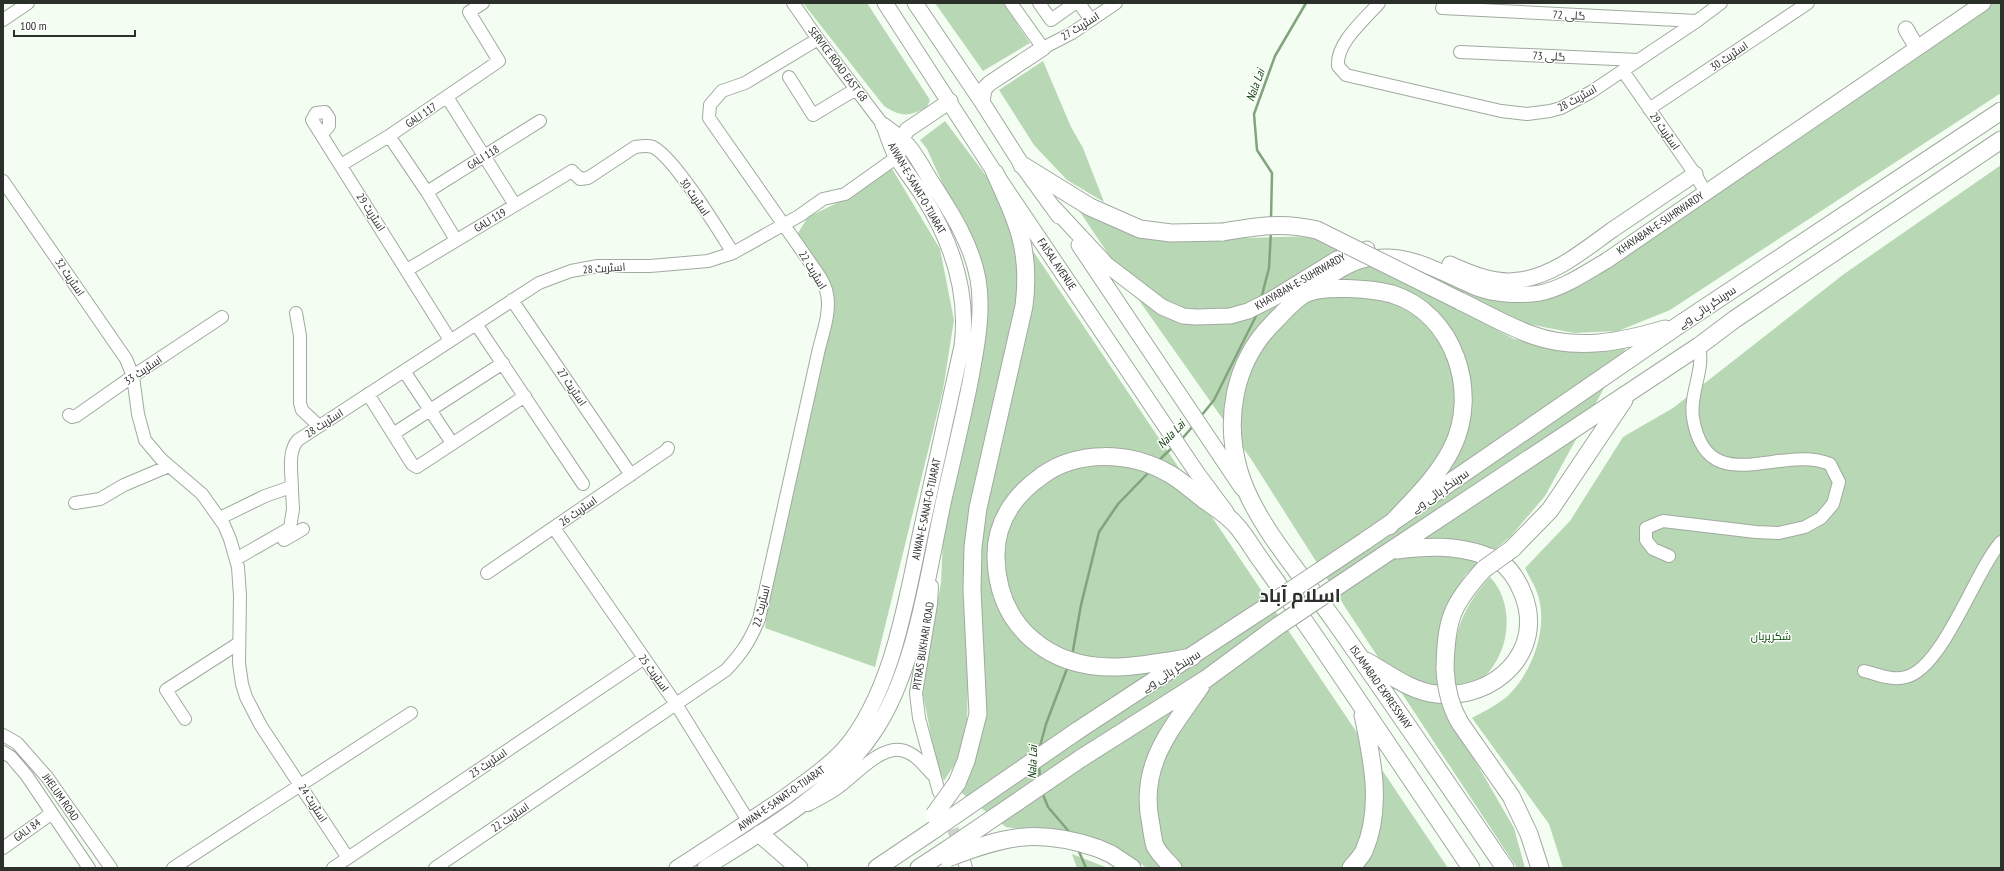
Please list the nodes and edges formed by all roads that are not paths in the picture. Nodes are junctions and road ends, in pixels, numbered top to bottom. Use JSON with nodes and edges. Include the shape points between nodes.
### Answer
{"nodes":[{"id":1,"x":28,"y":3,"type":"edge"},
{"id":2,"x":483,"y":3,"type":"edge"},
{"id":3,"x":793,"y":3,"type":"edge"},
{"id":4,"x":885,"y":3,"type":"edge"},
{"id":5,"x":914,"y":3,"type":"edge"},
{"id":6,"x":1011,"y":3,"type":"edge"},
{"id":7,"x":1039,"y":3,"type":"edge"},
{"id":8,"x":1075,"y":3,"type":"edge"},
{"id":9,"x":1079,"y":3,"type":"edge"},
{"id":10,"x":1116,"y":3,"type":"edge"},
{"id":11,"x":1379,"y":3,"type":"edge"},
{"id":12,"x":1720,"y":3,"type":"edge"},
{"id":13,"x":1808,"y":3,"type":"edge"},
{"id":14,"x":1983,"y":3,"type":"edge"},
{"id":15,"x":1442,"y":8,"type":"dead end"},
{"id":16,"x":3,"y":20,"type":"edge"},
{"id":17,"x":1091,"y":20,"type":"junction"},
{"id":18,"x":1697,"y":21,"type":"junction"},
{"id":19,"x":1906,"y":29,"type":"dead end"},
{"id":20,"x":818,"y":39,"type":"junction"},
{"id":21,"x":1043,"y":48,"type":"junction"},
{"id":22,"x":1917,"y":48,"type":"junction"},
{"id":23,"x":1460,"y":52,"type":"dead end"},
{"id":24,"x":1638,"y":60,"type":"junction"},
{"id":25,"x":1622,"y":71,"type":"junction"},
{"id":26,"x":789,"y":77,"type":"dead end"},
{"id":27,"x":966,"y":78,"type":"junction"},
{"id":28,"x":856,"y":89,"type":"junction"},
{"id":29,"x":447,"y":97,"type":"junction"},
{"id":30,"x":950,"y":102,"type":"junction"},
{"id":31,"x":982,"y":102,"type":"junction"},
{"id":32,"x":1649,"y":109,"type":"junction"},
{"id":33,"x":2001,"y":111,"type":"edge"},
{"id":34,"x":540,"y":121,"type":"dead end"},
{"id":35,"x":884,"y":125,"type":"joint"},
{"id":36,"x":322,"y":134,"type":"dead end"},
{"id":37,"x":389,"y":136,"type":"junction"},
{"id":38,"x":2001,"y":140,"type":"edge"},
{"id":39,"x":899,"y":148,"type":"junction"},
{"id":40,"x":485,"y":156,"type":"junction"},
{"id":41,"x":340,"y":165,"type":"junction"},
{"id":42,"x":1022,"y":165,"type":"junction"},
{"id":43,"x":572,"y":171,"type":"joint"},
{"id":44,"x":995,"y":173,"type":"junction"},
{"id":45,"x":1695,"y":174,"type":"junction"},
{"id":46,"x":3,"y":181,"type":"edge"},
{"id":47,"x":929,"y":191,"type":"junction"},
{"id":48,"x":427,"y":192,"type":"junction"},
{"id":49,"x":1706,"y":192,"type":"junction"},
{"id":50,"x":515,"y":205,"type":"junction"},
{"id":51,"x":1054,"y":208,"type":"junction"},
{"id":52,"x":784,"y":224,"type":"junction"},
{"id":53,"x":456,"y":240,"type":"junction"},
{"id":54,"x":733,"y":253,"type":"junction"},
{"id":55,"x":407,"y":270,"type":"junction"},
{"id":56,"x":1305,"y":285,"type":"junction"},
{"id":57,"x":512,"y":300,"type":"junction"},
{"id":58,"x":296,"y":313,"type":"dead end"},
{"id":59,"x":219,"y":319,"type":"dead end"},
{"id":60,"x":476,"y":324,"type":"junction"},
{"id":61,"x":1679,"y":325,"type":"junction"},
{"id":62,"x":450,"y":340,"type":"junction"},
{"id":63,"x":1699,"y":346,"type":"junction"},
{"id":64,"x":502,"y":363,"type":"junction"},
{"id":65,"x":404,"y":371,"type":"junction"},
{"id":66,"x":133,"y":376,"type":"junction"},
{"id":67,"x":1628,"y":393,"type":"junction"},
{"id":68,"x":368,"y":394,"type":"junction"},
{"id":69,"x":525,"y":396,"type":"junction"},
{"id":70,"x":430,"y":410,"type":"junction"},
{"id":71,"x":69,"y":415,"type":"dead end"},
{"id":72,"x":319,"y":426,"type":"junction"},
{"id":73,"x":393,"y":434,"type":"junction"},
{"id":74,"x":452,"y":443,"type":"junction"},
{"id":75,"x":668,"y":448,"type":"dead end"},
{"id":76,"x":169,"y":466,"type":"junction"},
{"id":77,"x":631,"y":475,"type":"junction"},
{"id":78,"x":583,"y":484,"type":"dead end"},
{"id":79,"x":292,"y":490,"type":"junction"},
{"id":80,"x":75,"y":503,"type":"dead end"},
{"id":81,"x":1255,"y":508,"type":"junction"},
{"id":82,"x":220,"y":518,"type":"junction"},
{"id":83,"x":1233,"y":522,"type":"junction"},
{"id":84,"x":1389,"y":526,"type":"junction"},
{"id":85,"x":554,"y":528,"type":"junction"},
{"id":86,"x":303,"y":529,"type":"dead end"},
{"id":87,"x":2001,"y":542,"type":"edge"},
{"id":88,"x":934,"y":545,"type":"junction"},
{"id":89,"x":1386,"y":554,"type":"junction"},
{"id":90,"x":1669,"y":556,"type":"dead end"},
{"id":91,"x":237,"y":563,"type":"junction"},
{"id":92,"x":487,"y":573,"type":"dead end"},
{"id":93,"x":239,"y":643,"type":"junction"},
{"id":94,"x":1192,"y":657,"type":"junction"},
{"id":95,"x":1361,"y":657,"type":"junction"},
{"id":96,"x":643,"y":659,"type":"junction"},
{"id":97,"x":890,"y":662,"type":"junction"},
{"id":98,"x":904,"y":667,"type":"junction"},
{"id":99,"x":1864,"y":671,"type":"dead end"},
{"id":100,"x":1206,"y":679,"type":"junction"},
{"id":101,"x":676,"y":704,"type":"junction"},
{"id":102,"x":1360,"y":705,"type":"junction"},
{"id":103,"x":411,"y":713,"type":"dead end"},
{"id":104,"x":185,"y":719,"type":"dead end"},
{"id":105,"x":3,"y":735,"type":"edge"},
{"id":106,"x":3,"y":752,"type":"edge"},
{"id":107,"x":934,"y":776,"type":"junction"},
{"id":108,"x":301,"y":785,"type":"junction"},
{"id":109,"x":940,"y":792,"type":"dead end"},
{"id":110,"x":58,"y":793,"type":"junction"},
{"id":111,"x":44,"y":801,"type":"junction"},
{"id":112,"x":52,"y":813,"type":"junction"},
{"id":113,"x":785,"y":817,"type":"junction"},
{"id":114,"x":935,"y":822,"type":"junction"},
{"id":115,"x":754,"y":828,"type":"junction"},
{"id":116,"x":3,"y":848,"type":"edge"},
{"id":117,"x":948,"y":853,"type":"junction"},
{"id":118,"x":348,"y":858,"type":"junction"},
{"id":119,"x":89,"y":868,"type":"edge"},
{"id":120,"x":111,"y":868,"type":"edge"},
{"id":121,"x":173,"y":868,"type":"edge"},
{"id":122,"x":334,"y":868,"type":"edge"},
{"id":123,"x":435,"y":868,"type":"edge"},
{"id":124,"x":677,"y":868,"type":"edge"},
{"id":125,"x":705,"y":868,"type":"edge"},
{"id":126,"x":800,"y":868,"type":"edge"},
{"id":127,"x":878,"y":868,"type":"edge"},
{"id":128,"x":920,"y":868,"type":"edge"},
{"id":129,"x":1132,"y":868,"type":"edge"},
{"id":130,"x":1173,"y":868,"type":"edge"},
{"id":131,"x":1351,"y":868,"type":"edge"},
{"id":132,"x":1471,"y":868,"type":"edge"},
{"id":133,"x":1505,"y":868,"type":"edge"},
{"id":134,"x":1540,"y":868,"type":"edge"}],
"edges":[{"from":1,"to":16,"type":"street"},
{"from":2,"to":29,"type":"street","name":"GALI 117","via":[[469,12],[499,61]]},
{"from":3,"to":20,"type":"street","name":"SERVICE ROAD EAST G8"},
{"from":4,"to":30,"type":"main road","name":"FAISAL AVENUE"},
{"from":5,"to":27,"type":"main road"},
{"from":6,"to":21,"type":"street"},
{"from":7,"to":8,"type":"street","via":[[1051,20]]},
{"from":9,"to":17,"type":"street"},
{"from":10,"to":17,"type":"street","name":"اسٹریٹ 27"},
{"from":11,"to":25,"type":"street","name":"اسٹریٹ 28","via":[[1338,53],[1338,66],[1346,75],[1501,111],[1538,114],[1550,112],[1572,102]]},
{"from":12,"to":18,"type":"street","name":"اسٹریٹ 28"},
{"from":13,"to":32,"type":"street","name":"اسٹریٹ 30"},
{"from":14,"to":22,"type":"main road","name":"KHAYABAN-E-SUHRWARDY"},
{"from":15,"to":18,"type":"street","name":"گلی 72"},
{"from":17,"to":21,"type":"street","name":"اسٹریٹ 27"},
{"from":18,"to":24,"type":"street","name":"اسٹریٹ 28"},
{"from":19,"to":22,"type":"main road"},
{"from":20,"to":28,"type":"street","name":"SERVICE ROAD EAST G8"},
{"from":20,"to":52,"type":"street","name":"اسٹریٹ 22","via":[[745,83],[722,92],[710,105],[709,118]]},
{"from":21,"to":27,"type":"main road","via":[[1034,50],[989,77]]},
{"from":21,"to":31,"type":"main road","via":[[990,82],[984,89]]},
{"from":22,"to":49,"type":"main road","name":"KHAYABAN-E-SUHRWARDY"},
{"from":23,"to":24,"type":"street","name":"گلی 73"},
{"from":24,"to":25,"type":"street","name":"اسٹریٹ 28"},
{"from":25,"to":32,"type":"street","name":"اسٹریٹ 29"},
{"from":26,"to":28,"type":"street","via":[[813,115]]},
{"from":27,"to":31,"type":"main road"},
{"from":28,"to":35,"type":"street","name":"SERVICE ROAD EAST G8"},
{"from":29,"to":37,"type":"street","name":"GALI 117"},
{"from":29,"to":40,"type":"street"},
{"from":30,"to":39,"type":"main road","via":[[907,130]]},
{"from":30,"to":44,"type":"main road","name":"FAISAL AVENUE"},
{"from":31,"to":42,"type":"main road"},
{"from":32,"to":45,"type":"street","name":"اسٹریٹ 29"},
{"from":33,"to":61,"type":"highway","name":"سرینگر ہائی وے"},
{"from":34,"to":40,"type":"street","name":"GALI 118"},
{"from":35,"to":39,"type":"main road","name":"AIWAN-E-SANAT-O-TIJARAT"},
{"from":36,"to":41,"type":"street","name":"اسٹریٹ 29","via":[[329,126],[329,118],[325,112],[316,113],[312,120]]},
{"from":37,"to":41,"type":"street","name":"GALI 117"},
{"from":37,"to":48,"type":"street"},
{"from":38,"to":63,"type":"highway","name":"سرینگر ہائی وے","via":[[1735,319]]},
{"from":39,"to":47,"type":"main road","name":"AIWAN-E-SANAT-O-TIJARAT"},
{"from":39,"to":52,"type":"street","name":"اسٹریٹ 28","via":[[844,194],[823,198]]},
{"from":40,"to":48,"type":"street","name":"GALI 118"},
{"from":40,"to":50,"type":"street"},
{"from":41,"to":55,"type":"street","name":"اسٹریٹ 29"},
{"from":42,"to":51,"type":"main road"},
{"from":42,"to":61,"type":"highway","bridge":true,"via":[[1090,207],[1140,228],[1171,233],[1223,232],[1276,224],[1298,225],[1317,230],[1534,336],[1594,344],[1630,339]]},
{"from":43,"to":50,"type":"street","name":"GALI 119"},
{"from":43,"to":54,"type":"street","name":"اسٹریٹ 30","via":[[580,179],[588,178],[636,147],[650,146],[661,153],[685,180]]},
{"from":44,"to":83,"type":"main road","name":"FAISAL AVENUE","via":[[1197,473]]},
{"from":44,"to":114,"type":"highway","bridge":true,"via":[[1016,219],[1025,254],[1027,282],[1024,306],[978,508],[973,547],[972,590],[978,714],[966,761]]},
{"from":45,"to":49,"type":"street","name":"اسٹریٹ 29"},
{"from":45,"to":56,"type":"main road","name":"KHAYABAN-E-SUHRWARDY","via":[[1567,262],[1535,277],[1519,281],[1502,281],[1483,277],[1418,251],[1386,247],[1368,248],[1337,259]]},
{"from":46,"to":66,"type":"street","name":"اسٹریٹ 32","via":[[115,342]]},
{"from":47,"to":88,"type":"main road","name":"AIWAN-E-SANAT-O-TIJARAT","via":[[957,222],[965,239],[978,280],[980,303],[977,348]]},
{"from":47,"to":97,"type":"main road","name":"AIWAN-E-SANAT-O-TIJARAT","via":[[959,272],[965,325],[911,580]]},
{"from":48,"to":53,"type":"street"},
{"from":49,"to":56,"type":"main road","name":"KHAYABAN-E-SUHRWARDY","via":[[1606,261],[1569,282],[1540,293],[1512,295],[1494,292],[1478,288],[1414,260],[1385,257],[1367,259]]},
{"from":50,"to":53,"type":"street","name":"GALI 119"},
{"from":51,"to":56,"type":"main road","name":"KHAYABAN-E-SUHRWARDY","via":[[1107,265],[1162,307],[1183,316],[1230,316],[1248,311]]},
{"from":51,"to":81,"type":"main road"},
{"from":52,"to":54,"type":"street","name":"اسٹریٹ 28"},
{"from":52,"to":101,"type":"street","name":"اسٹریٹ 22","via":[[820,278],[827,294],[827,312],[759,619],[742,654],[726,670]]},
{"from":53,"to":55,"type":"street","name":"GALI 119"},
{"from":54,"to":57,"type":"street","name":"اسٹریٹ 28","via":[[708,261],[650,266],[598,266],[571,271],[539,283]]},
{"from":55,"to":62,"type":"street","name":"اسٹریٹ 29"},
{"from":56,"to":81,"type":"highway","name":"ISLAMABAD EXPRESSWAY","via":[[1258,338],[1243,366],[1233,400],[1233,445],[1240,474]]},
{"from":56,"to":84,"type":"highway","via":[[1367,289],[1396,296],[1411,303],[1445,335],[1458,362],[1462,376],[1463,404],[1462,420],[1454,445],[1448,457]]},
{"from":57,"to":60,"type":"street","name":"اسٹریٹ 28"},
{"from":57,"to":77,"type":"street","name":"اسٹریٹ 27"},
{"from":58,"to":72,"type":"street","via":[[300,336],[300,403],[302,410]]},
{"from":59,"to":66,"type":"street","name":"اسٹریٹ 33"},
{"from":60,"to":62,"type":"street","name":"اسٹریٹ 28"},
{"from":60,"to":64,"type":"street"},
{"from":61,"to":84,"type":"highway","name":"سرینگر ہائی وے"},
{"from":62,"to":65,"type":"street","name":"اسٹریٹ 28"},
{"from":63,"to":67,"type":"highway","name":"سرینگر ہائی وے"},
{"from":63,"to":90,"type":"street","via":[[1701,358],[1693,417],[1697,435],[1707,452],[1720,463],[1737,466],[1786,459],[1818,459],[1830,464],[1839,482],[1833,504],[1821,518],[1805,527],[1779,533],[1663,521],[1646,528],[1646,540],[1653,549]]},
{"from":64,"to":69,"type":"street"},
{"from":64,"to":70,"type":"street"},
{"from":65,"to":68,"type":"street","name":"اسٹریٹ 28"},
{"from":65,"to":70,"type":"street"},
{"from":66,"to":71,"type":"street","name":"اسٹریٹ 33","via":[[76,416]]},
{"from":66,"to":76,"type":"street","name":"اسٹریٹ 32","via":[[138,414],[145,440]]},
{"from":67,"to":89,"type":"highway","name":"سرینگر ہائی وے"},
{"from":67,"to":134,"type":"highway","bridge":true,"via":[[1550,510],[1512,549],[1484,569],[1464,591],[1451,614],[1445,642],[1446,683],[1452,710],[1511,796],[1529,834]]},
{"from":68,"to":72,"type":"street","name":"اسٹریٹ 28"},
{"from":68,"to":73,"type":"street"},
{"from":69,"to":74,"type":"street"},
{"from":69,"to":78,"type":"street"},
{"from":70,"to":73,"type":"street"},
{"from":70,"to":74,"type":"street"},
{"from":72,"to":79,"type":"street","name":"اسٹریٹ 28","via":[[294,445]]},
{"from":73,"to":74,"type":"street","via":[[417,467]]},
{"from":75,"to":77,"type":"street","name":"اسٹریٹ 26"},
{"from":76,"to":80,"type":"street","via":[[124,485],[100,499]]},
{"from":76,"to":82,"type":"street","name":"اسٹریٹ 32","via":[[202,494]]},
{"from":77,"to":85,"type":"street","name":"اسٹریٹ 26"},
{"from":79,"to":82,"type":"street","via":[[288,488],[273,493]]},
{"from":79,"to":91,"type":"street","via":[[290,528]]},
{"from":81,"to":95,"type":"highway","name":"ISLAMABAD EXPRESSWAY","via":[[1294,567]]},
{"from":82,"to":91,"type":"street","name":"اسٹریٹ 32"},
{"from":83,"to":94,"type":"highway","via":[[1167,472],[1127,457],[1095,457],[1066,463],[1044,474],[1024,490],[1008,510],[998,535],[997,570],[1006,606],[1028,637],[1048,652],[1085,665],[1117,667]]},
{"from":83,"to":102,"type":"highway"},
{"from":84,"to":94,"type":"highway","name":"سرینگر ہائی وے","bridge":true},
{"from":85,"to":92,"type":"street","name":"اسٹریٹ 26"},
{"from":85,"to":96,"type":"street","name":"اسٹریٹ 25"},
{"from":86,"to":91,"type":"street"},
{"from":87,"to":99,"type":"street","via":[[1992,552],[1957,621],[1918,672],[1905,678],[1893,678]]},
{"from":88,"to":98,"type":"main road","name":"AIWAN-E-SANAT-O-TIJARAT","via":[[918,620]]},
{"from":88,"to":107,"type":"street","name":"PITRAS BUKHARI ROAD","via":[[931,604],[916,693],[919,718]]},
{"from":89,"to":95,"type":"highway","via":[[1440,546],[1467,549],[1497,560],[1510,571],[1519,584],[1527,604],[1530,628],[1523,651],[1512,666],[1493,682],[1462,694],[1436,694],[1412,688]]},
{"from":89,"to":100,"type":"highway","name":"سرینگر ہائی وے","bridge":true,"via":[[1278,626]]},
{"from":91,"to":93,"type":"street","name":"اسٹریٹ 24"},
{"from":93,"to":104,"type":"street","via":[[166,690]]},
{"from":93,"to":108,"type":"street","name":"اسٹریٹ 24","via":[[240,670],[246,697]]},
{"from":94,"to":114,"type":"highway","name":"سرینگر ہائی وے","bridge":true},
{"from":95,"to":133,"type":"highway","name":"ISLAMABAD EXPRESSWAY"},
{"from":96,"to":101,"type":"street","name":"اسٹریٹ 25"},
{"from":96,"to":118,"type":"street","name":"اسٹریٹ 23"},
{"from":97,"to":98,"type":"main road"},
{"from":97,"to":115,"type":"main road","name":"AIWAN-E-SANAT-O-TIJARAT","via":[[875,699],[844,749]]},
{"from":98,"to":113,"type":"main road","name":"AIWAN-E-SANAT-O-TIJARAT","via":[[896,693],[861,750],[846,767]]},
{"from":100,"to":117,"type":"highway","name":"سرینگر ہائی وے","bridge":true,"via":[[1080,759]]},
{"from":100,"to":130,"type":"highway","via":[[1156,756],[1148,784],[1149,816],[1155,846]]},
{"from":101,"to":115,"type":"street","name":"اسٹریٹ 25"},
{"from":101,"to":123,"type":"street","name":"اسٹریٹ 22"},
{"from":102,"to":131,"type":"highway","via":[[1374,769],[1374,802],[1372,824],[1364,852]]},
{"from":102,"to":132,"type":"highway"},
{"from":103,"to":108,"type":"street"},
{"from":105,"to":110,"type":"street","name":"JHELUM ROAD","via":[[17,743],[30,756]]},
{"from":106,"to":111,"type":"street","name":"JHELUM ROAD","via":[[11,757],[27,776]]},
{"from":107,"to":109,"type":"street","name":"PITRAS BUKHARI ROAD"},
{"from":107,"to":113,"type":"street","via":[[914,755],[891,750],[870,761],[826,796]]},
{"from":108,"to":118,"type":"street","name":"اسٹریٹ 24"},
{"from":108,"to":121,"type":"street"},
{"from":110,"to":111,"type":"street"},
{"from":110,"to":120,"type":"street","name":"JHELUM ROAD"},
{"from":111,"to":112,"type":"street","name":"JHELUM ROAD"},
{"from":112,"to":116,"type":"street","name":"GALI 84"},
{"from":112,"to":119,"type":"street","name":"JHELUM ROAD"},
{"from":113,"to":115,"type":"main road","name":"AIWAN-E-SANAT-O-TIJARAT"},
{"from":114,"to":127,"type":"highway","name":"سرینگر ہائی وے","via":[[906,849]]},
{"from":115,"to":124,"type":"main road","name":"AIWAN-E-SANAT-O-TIJARAT"},
{"from":115,"to":125,"type":"main road","name":"AIWAN-E-SANAT-O-TIJARAT"},
{"from":115,"to":126,"type":"highway"},
{"from":117,"to":128,"type":"highway","name":"سرینگر ہائی وے"},
{"from":117,"to":129,"type":"highway","bridge":true,"via":[[1020,836],[1050,836],[1098,848]]},
{"from":118,"to":122,"type":"street","name":"اسٹریٹ 23"}]}
